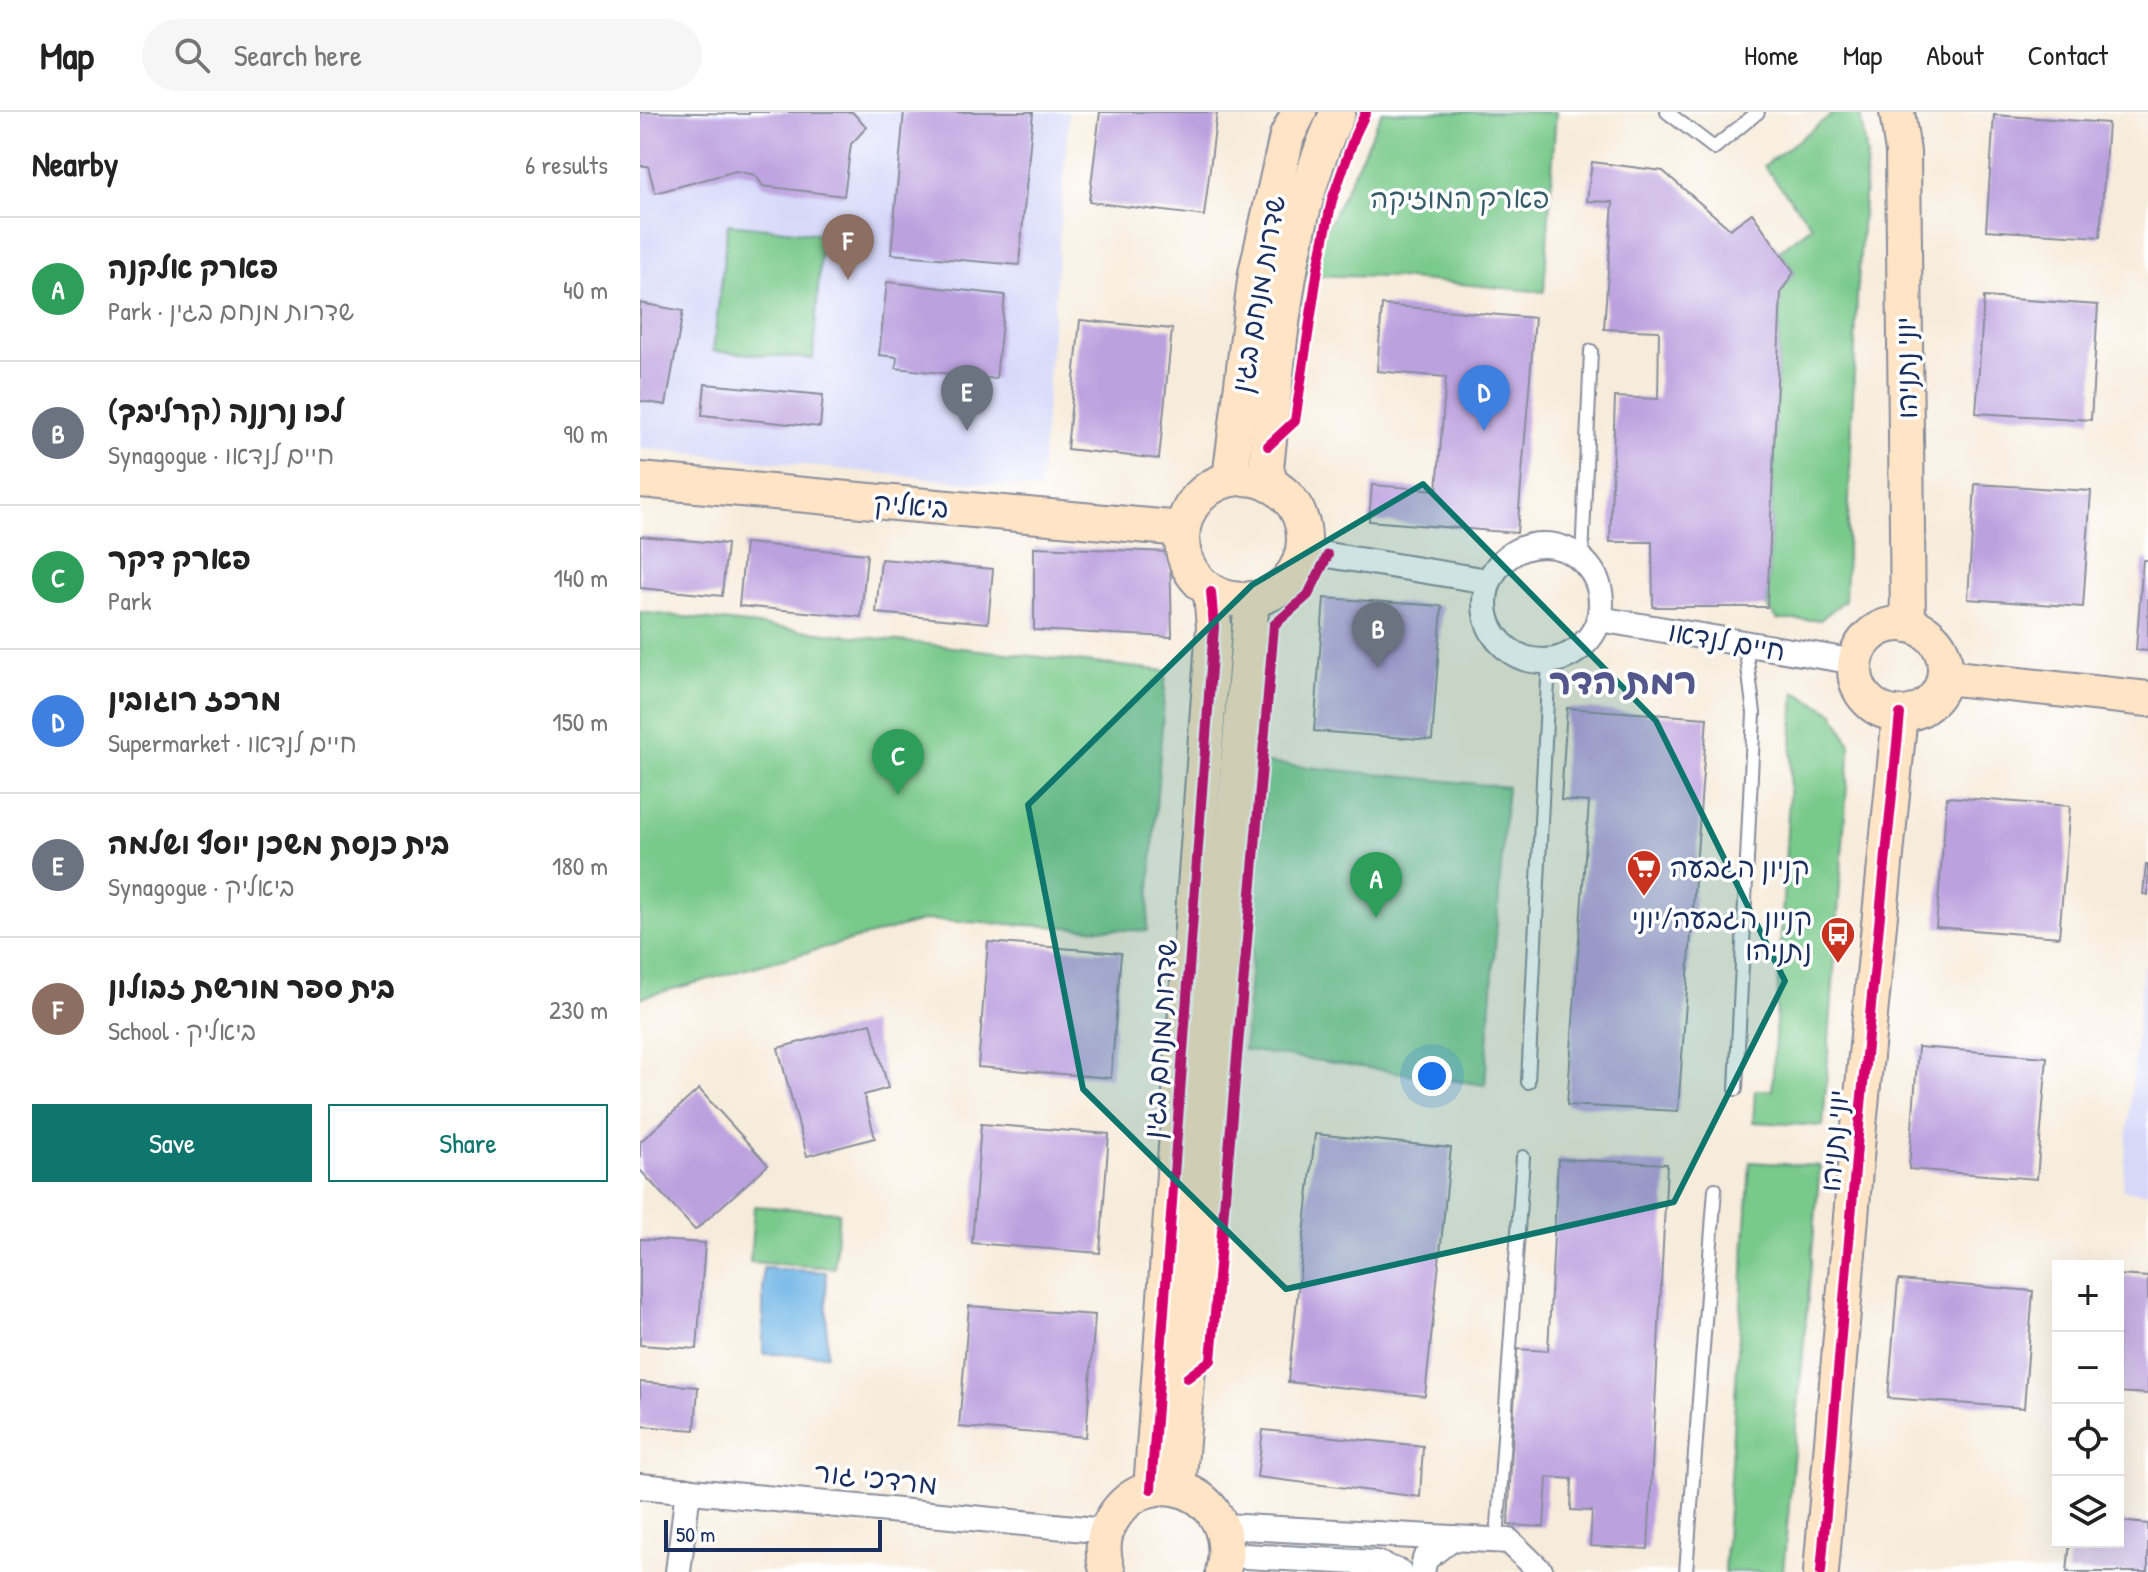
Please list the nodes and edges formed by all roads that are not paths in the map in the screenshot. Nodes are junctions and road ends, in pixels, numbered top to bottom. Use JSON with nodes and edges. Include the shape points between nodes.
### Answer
{"nodes":[{"id":1,"x":1299,"y":112,"type":"edge"},
{"id":2,"x":1338,"y":112,"type":"edge"},
{"id":3,"x":1667,"y":112,"type":"edge"},
{"id":4,"x":1758,"y":112,"type":"edge"},
{"id":5,"x":1897,"y":112,"type":"edge"},
{"id":6,"x":1591,"y":351,"type":"dead end"},
{"id":7,"x":1230,"y":479,"type":"junction"},
{"id":8,"x":640,"y":480,"type":"edge"},
{"id":9,"x":1271,"y":485,"type":"junction"},
{"id":10,"x":1182,"y":529,"type":"junction"},
{"id":11,"x":1303,"y":551,"type":"junction"},
{"id":12,"x":1582,"y":559,"type":"junction"},
{"id":13,"x":1488,"y":581,"type":"junction"},
{"id":14,"x":1211,"y":592,"type":"junction"},
{"id":15,"x":1252,"y":599,"type":"junction"},
{"id":16,"x":1599,"y":619,"type":"junction"},
{"id":17,"x":1908,"y":625,"type":"junction"},
{"id":18,"x":1745,"y":644,"type":"junction"},
{"id":19,"x":1549,"y":661,"type":"junction"},
{"id":20,"x":1856,"y":662,"type":"junction"},
{"id":21,"x":1945,"y":677,"type":"junction"},
{"id":22,"x":2148,"y":699,"type":"edge"},
{"id":23,"x":1900,"y":714,"type":"junction"},
{"id":24,"x":1528,"y":1082,"type":"dead end"},
{"id":25,"x":1736,"y":1089,"type":"dead end"},
{"id":26,"x":1523,"y":1157,"type":"dead end"},
{"id":27,"x":1715,"y":1189,"type":"dead end"},
{"id":28,"x":640,"y":1486,"type":"edge"},
{"id":29,"x":1165,"y":1489,"type":"junction"},
{"id":30,"x":688,"y":1490,"type":"junction"},
{"id":31,"x":1106,"y":1531,"type":"junction"},
{"id":32,"x":1452,"y":1538,"type":"junction"},
{"id":33,"x":1497,"y":1540,"type":"junction"},
{"id":34,"x":1224,"y":1551,"type":"edge"},
{"id":35,"x":678,"y":1572,"type":"edge"},
{"id":36,"x":1108,"y":1572,"type":"edge"},
{"id":37,"x":1399,"y":1572,"type":"edge"},
{"id":38,"x":1422,"y":1572,"type":"edge"},
{"id":39,"x":1541,"y":1572,"type":"edge"},
{"id":40,"x":1686,"y":1572,"type":"edge"},
{"id":41,"x":1821,"y":1572,"type":"edge"}],
"edges":[{"from":1,"to":7,"type":"street","name":"שדרות מנחם בגין","via":[[1287,136],[1256,273]]},
{"from":2,"to":9,"type":"street","name":"שדרות מנחם בגין","via":[[1322,145],[1288,275],[1266,468]]},
{"from":3,"to":4,"type":"lane","via":[[1714,148]]},
{"from":5,"to":17,"type":"street","name":"יוני נתניהו","via":[[1903,152]]},
{"from":6,"to":12,"type":"lane"},
{"from":7,"to":9,"type":"street","via":[[1251,478]]},
{"from":7,"to":10,"type":"street","via":[[1198,497]]},
{"from":8,"to":10,"type":"street","name":"ביאליק"},
{"from":9,"to":11,"type":"street","via":[[1298,512]]},
{"from":10,"to":14,"type":"street","via":[[1187,565]]},
{"from":11,"to":13,"type":"street"},
{"from":11,"to":15,"type":"street","via":[[1285,583]]},
{"from":12,"to":13,"type":"street","via":[[1548,544],[1529,546],[1512,553]]},
{"from":12,"to":16,"type":"street","via":[[1599,586]]},
{"from":13,"to":19,"type":"street","via":[[1484,600],[1496,638],[1529,659]]},
{"from":14,"to":15,"type":"street"},
{"from":14,"to":29,"type":"street","name":"שדרות מנחם בגין","via":[[1214,627]]},
{"from":15,"to":29,"type":"street","name":"שדרות מנחם בגין"},
{"from":16,"to":18,"type":"street","name":"חיים לנדאו"},
{"from":16,"to":19,"type":"street","via":[[1580,647]]},
{"from":17,"to":20,"type":"street","via":[[1878,630],[1866,640]]},
{"from":17,"to":21,"type":"street","via":[[1930,635],[1940,647]]},
{"from":18,"to":20,"type":"street","name":"חיים לנדאו"},
{"from":18,"to":25,"type":"lane","via":[[1754,713]]},
{"from":19,"to":24,"type":"lane"},
{"from":20,"to":23,"type":"street","via":[[1856,678],[1872,705]]},
{"from":21,"to":22,"type":"street"},
{"from":21,"to":23,"type":"street","via":[[1929,704]]},
{"from":23,"to":41,"type":"street","name":"יוני נתניהו"},
{"from":26,"to":33,"type":"lane"},
{"from":27,"to":40,"type":"lane"},
{"from":28,"to":30,"type":"street","name":"מרדכי גור"},
{"from":29,"to":31,"type":"street","via":[[1131,1497]]},
{"from":29,"to":34,"type":"street","via":[[1197,1496],[1212,1509]]},
{"from":30,"to":31,"type":"street","name":"מרדכי גור"},
{"from":30,"to":35,"type":"street"},
{"from":31,"to":36,"type":"street"},
{"from":32,"to":33,"type":"street"},
{"from":32,"to":34,"type":"street"},
{"from":32,"to":38,"type":"street","via":[[1425,1559]]},
{"from":33,"to":39,"type":"street","via":[[1509,1541]]},
{"from":34,"to":37,"type":"street","via":[[1376,1563]]}]}
